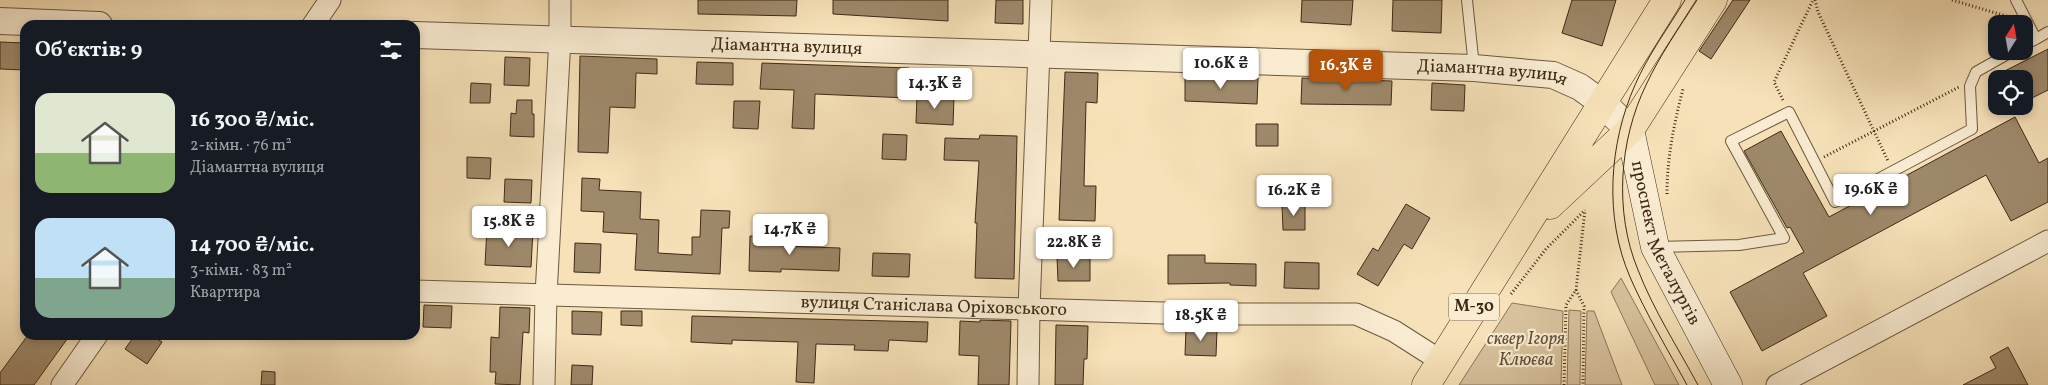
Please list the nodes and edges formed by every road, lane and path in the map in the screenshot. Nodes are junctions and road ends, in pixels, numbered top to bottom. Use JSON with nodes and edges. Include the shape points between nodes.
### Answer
{"nodes":[{"id":1,"x":330,"y":0,"type":"edge"},
{"id":2,"x":560,"y":0,"type":"edge"},
{"id":3,"x":1041,"y":0,"type":"edge"},
{"id":4,"x":1467,"y":0,"type":"edge"},
{"id":5,"x":1667,"y":0,"type":"edge"},
{"id":6,"x":1713,"y":0,"type":"edge"},
{"id":7,"x":1814,"y":0,"type":"edge"},
{"id":8,"x":1952,"y":0,"type":"edge"},
{"id":9,"x":2016,"y":0,"type":"edge"},
{"id":10,"x":2004,"y":15,"type":"edge"},
{"id":11,"x":2024,"y":15,"type":"edge"},
{"id":12,"x":316,"y":20,"type":"edge"},
{"id":13,"x":0,"y":21,"type":"edge"},
{"id":14,"x":20,"y":22,"type":"edge"},
{"id":15,"x":2048,"y":32,"type":"edge"},
{"id":16,"x":2033,"y":33,"type":"edge"},
{"id":17,"x":420,"y":35,"type":"edge"},
{"id":18,"x":560,"y":38,"type":"junction"},
{"id":19,"x":2036,"y":39,"type":"junction"},
{"id":20,"x":2033,"y":40,"type":"edge"},
{"id":21,"x":1039,"y":54,"type":"junction"},
{"id":22,"x":1997,"y":60,"type":"edge"},
{"id":23,"x":1474,"y":68,"type":"junction"},
{"id":24,"x":1970,"y":86,"type":"junction"},
{"id":25,"x":1684,"y":88,"type":"dead end"},
{"id":26,"x":1602,"y":103,"type":"junction"},
{"id":27,"x":1789,"y":112,"type":"junction"},
{"id":28,"x":1630,"y":130,"type":"junction"},
{"id":29,"x":1874,"y":131,"type":"junction"},
{"id":30,"x":1815,"y":162,"type":"junction"},
{"id":31,"x":1893,"y":171,"type":"junction"},
{"id":32,"x":1667,"y":198,"type":"dead end"},
{"id":33,"x":1524,"y":230,"type":"junction"},
{"id":34,"x":2048,"y":241,"type":"edge"},
{"id":35,"x":1655,"y":247,"type":"junction"},
{"id":36,"x":1576,"y":290,"type":"junction"},
{"id":37,"x":420,"y":291,"type":"edge"},
{"id":38,"x":546,"y":295,"type":"junction"},
{"id":39,"x":1509,"y":297,"type":"dead end"},
{"id":40,"x":1029,"y":308,"type":"junction"},
{"id":41,"x":94,"y":340,"type":"edge"},
{"id":42,"x":1441,"y":360,"type":"junction"},
{"id":43,"x":62,"y":385,"type":"edge"},
{"id":44,"x":544,"y":385,"type":"edge"},
{"id":45,"x":1028,"y":385,"type":"edge"},
{"id":46,"x":1426,"y":385,"type":"edge"},
{"id":47,"x":1564,"y":385,"type":"edge"},
{"id":48,"x":1583,"y":385,"type":"edge"},
{"id":49,"x":1728,"y":385,"type":"edge"},
{"id":50,"x":1777,"y":385,"type":"edge"}],
"edges":[{"from":1,"to":12,"type":"street"},
{"from":2,"to":18,"type":"street"},
{"from":3,"to":21,"type":"street"},
{"from":4,"to":23,"type":"lane"},
{"from":5,"to":26,"type":"highway","number":"М-30"},
{"from":6,"to":28,"type":"highway","number":"М-30"},
{"from":7,"to":27,"type":"path","via":[[1774,82]]},
{"from":7,"to":29,"type":"path"},
{"from":8,"to":10,"type":"path"},
{"from":9,"to":11,"type":"lane"},
{"from":13,"to":14,"type":"street"},
{"from":15,"to":19,"type":"lane"},
{"from":16,"to":19,"type":"lane"},
{"from":17,"to":18,"type":"street","name":"Діамантна вулиця"},
{"from":18,"to":21,"type":"street","name":"Діамантна вулиця"},
{"from":18,"to":38,"type":"street"},
{"from":19,"to":20,"type":"lane"},
{"from":21,"to":23,"type":"street","name":"Діамантна вулиця"},
{"from":21,"to":40,"type":"street"},
{"from":22,"to":24,"type":"lane","via":[[1976,72]]},
{"from":23,"to":26,"type":"street","name":"Діамантна вулиця","via":[[1553,75],[1580,87]]},
{"from":24,"to":29,"type":"path","via":[[1966,84]]},
{"from":24,"to":31,"type":"lane","via":[[1972,129]]},
{"from":25,"to":32,"type":"path","via":[[1673,125],[1667,164]]},
{"from":26,"to":28,"type":"main road"},
{"from":26,"to":33,"type":"highway","number":"М-30"},
{"from":27,"to":30,"type":"lane"},
{"from":27,"to":35,"type":"lane","via":[[1731,141],[1784,238],[1740,245]]},
{"from":28,"to":33,"type":"highway","number":"М-30"},
{"from":28,"to":35,"type":"main road","name":"проспект Металургів"},
{"from":29,"to":30,"type":"path"},
{"from":29,"to":31,"type":"path"},
{"from":30,"to":31,"type":"lane","via":[[1835,202]]},
{"from":33,"to":42,"type":"highway","number":"М-30"},
{"from":34,"to":50,"type":"street"},
{"from":35,"to":49,"type":"main road","name":"проспект Металургів"},
{"from":36,"to":39,"type":"path","via":[[1585,210],[1546,249]]},
{"from":36,"to":47,"type":"path","via":[[1566,305]]},
{"from":36,"to":48,"type":"path","via":[[1584,306]]},
{"from":37,"to":38,"type":"street","name":"вулиця Станіслава Оріховського"},
{"from":38,"to":40,"type":"street","name":"вулиця Станіслава Оріховського"},
{"from":38,"to":44,"type":"street"},
{"from":40,"to":42,"type":"street","name":"вулиця Станіслава Оріховського","via":[[1200,314],[1356,314],[1394,331]]},
{"from":40,"to":45,"type":"street"},
{"from":41,"to":43,"type":"street"},
{"from":42,"to":46,"type":"highway","number":"М-30"}]}
